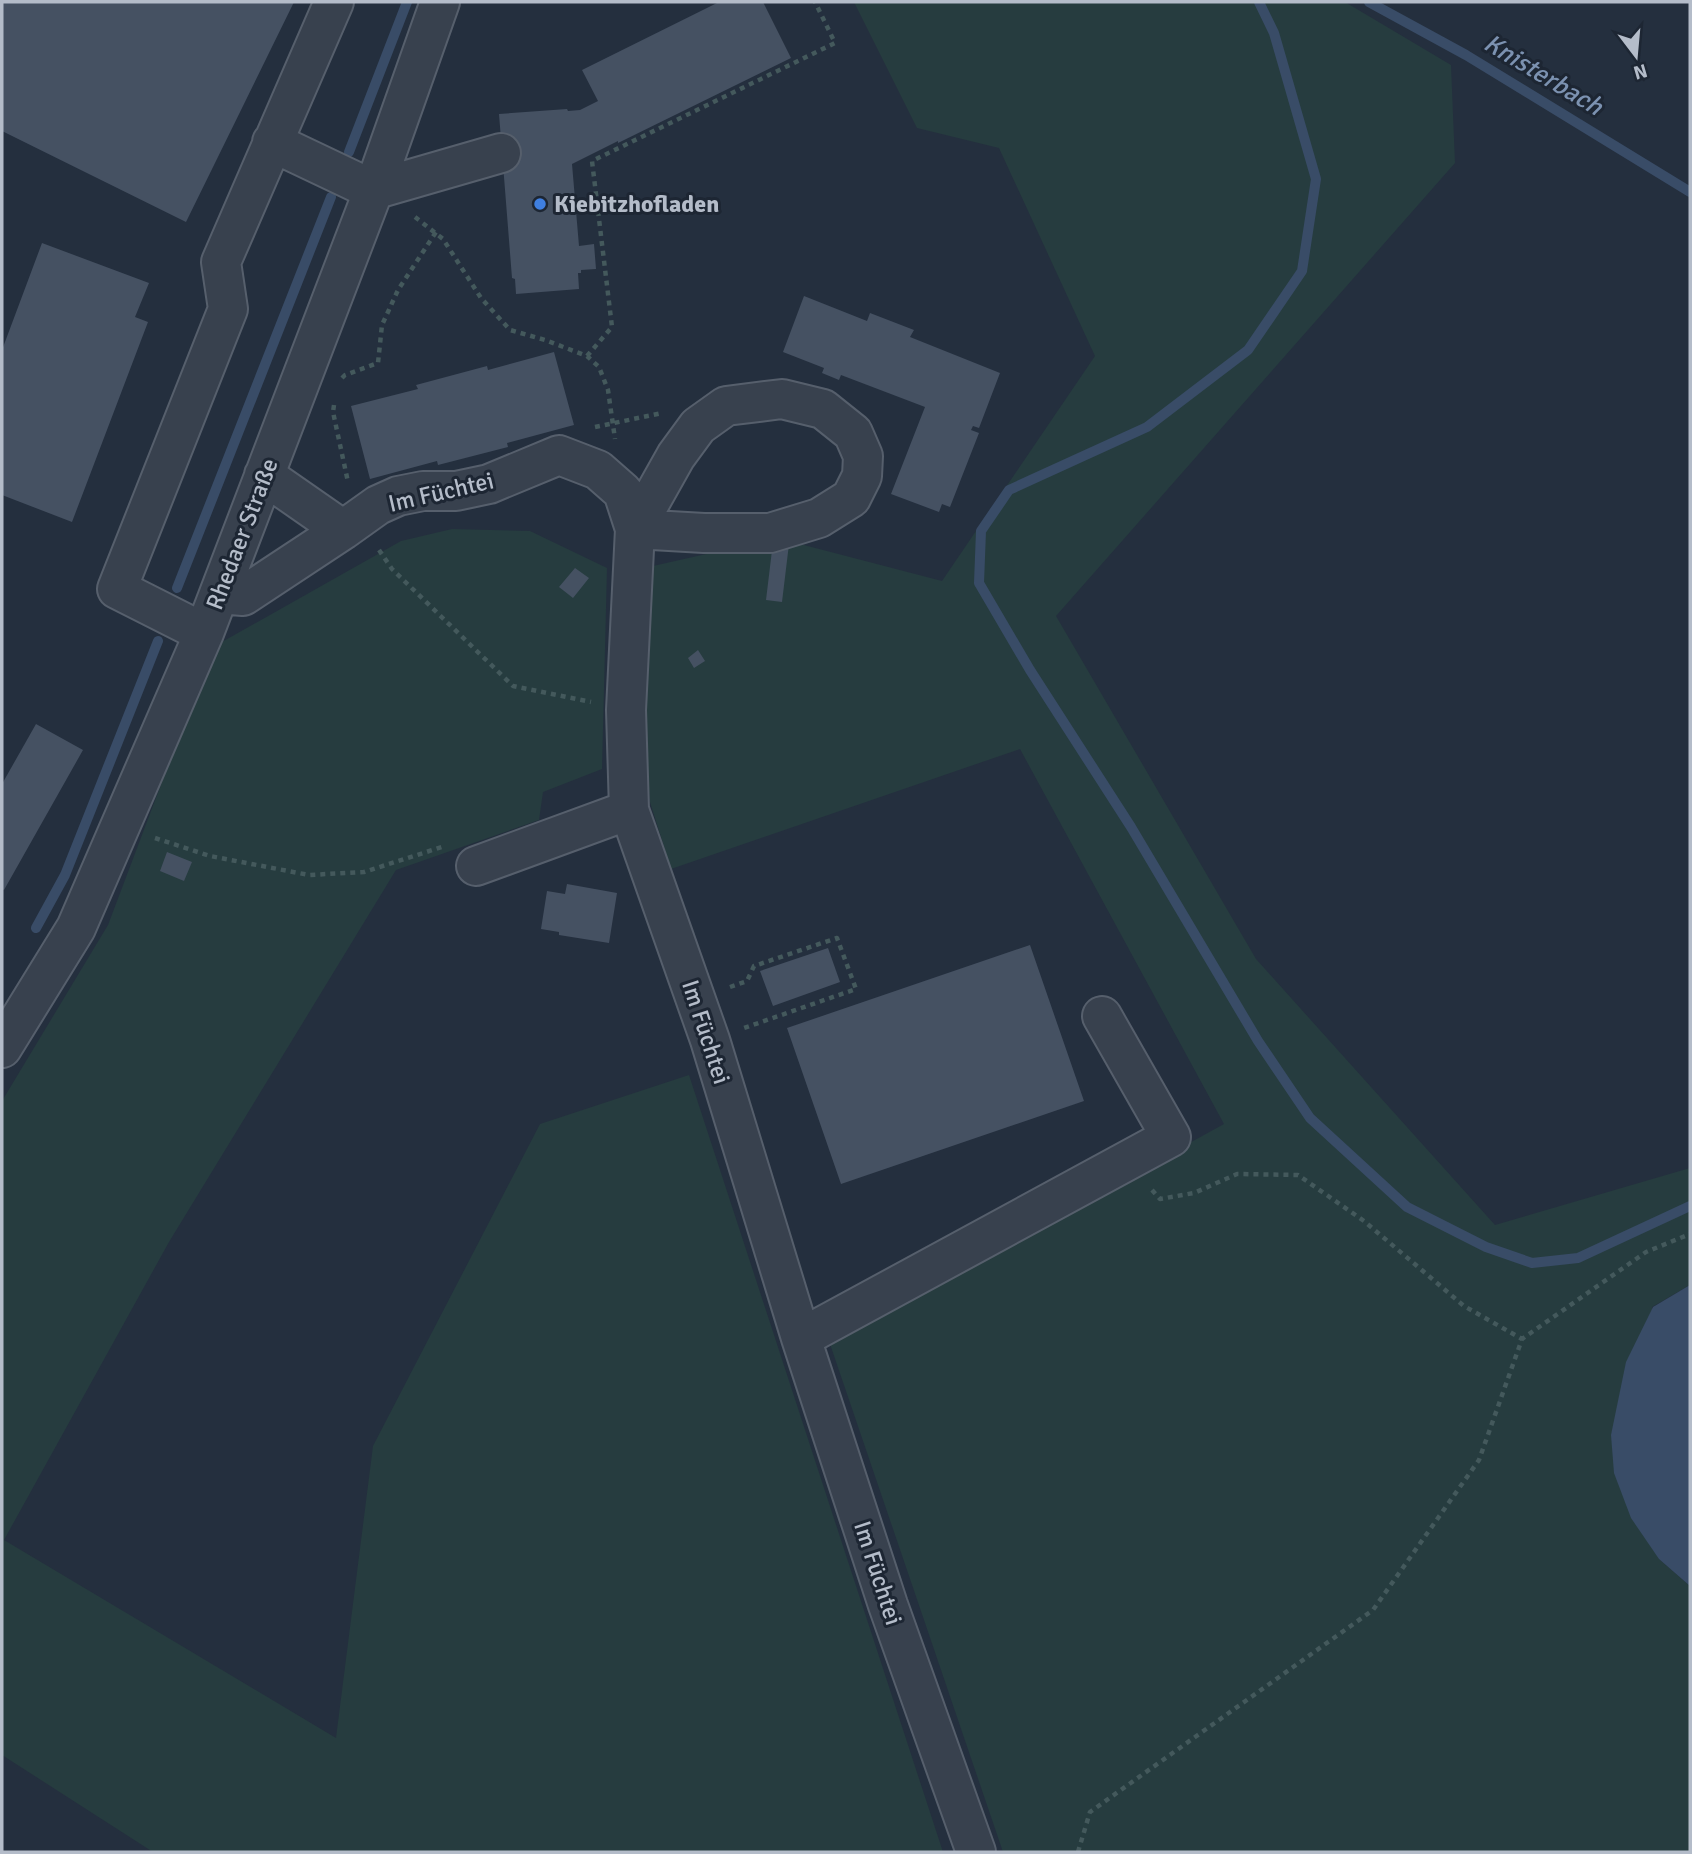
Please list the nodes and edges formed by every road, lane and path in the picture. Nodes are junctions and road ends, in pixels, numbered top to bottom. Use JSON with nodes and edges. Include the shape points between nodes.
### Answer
{"nodes":[{"id":1,"x":334,"y":2,"type":"edge"},
{"id":2,"x":440,"y":2,"type":"edge"},
{"id":3,"x":815,"y":2,"type":"edge"},
{"id":4,"x":272,"y":142,"type":"junction"},
{"id":5,"x":501,"y":153,"type":"dead end"},
{"id":6,"x":373,"y":190,"type":"junction"},
{"id":7,"x":436,"y":232,"type":"dead end"},
{"id":8,"x":443,"y":239,"type":"dead end"},
{"id":9,"x":587,"y":356,"type":"junction"},
{"id":10,"x":340,"y":380,"type":"dead end"},
{"id":11,"x":334,"y":399,"type":"dead end"},
{"id":12,"x":663,"y":412,"type":"dead end"},
{"id":13,"x":613,"y":424,"type":"junction"},
{"id":14,"x":559,"y":455,"type":"junction"},
{"id":15,"x":264,"y":475,"type":"junction"},
{"id":16,"x":623,"y":492,"type":"junction"},
{"id":17,"x":351,"y":524,"type":"junction"},
{"id":18,"x":635,"y":529,"type":"junction"},
{"id":19,"x":219,"y":594,"type":"junction"},
{"id":20,"x":204,"y":632,"type":"junction"},
{"id":21,"x":626,"y":710,"type":"junction"},
{"id":22,"x":629,"y":810,"type":"junction"},
{"id":23,"x":151,"y":837,"type":"dead end"},
{"id":24,"x":476,"y":866,"type":"joint"},
{"id":25,"x":696,"y":998,"type":"junction"},
{"id":26,"x":1102,"y":1016,"type":"dead end"},
{"id":27,"x":710,"y":1040,"type":"junction"},
{"id":28,"x":2,"y":1048,"type":"edge"},
{"id":29,"x":1131,"y":1159,"type":"junction"},
{"id":30,"x":1690,"y":1234,"type":"edge"},
{"id":31,"x":801,"y":1338,"type":"junction"},
{"id":32,"x":1522,"y":1339,"type":"junction"},
{"id":33,"x":976,"y":1852,"type":"edge"},
{"id":34,"x":1078,"y":1852,"type":"edge"}],
"edges":[{"from":1,"to":4,"type":"street"},
{"from":2,"to":6,"type":"street","name":"Rhedaer Straße"},
{"from":3,"to":9,"type":"path","via":[[835,43],[592,161],[612,327]]},
{"from":4,"to":6,"type":"street"},
{"from":4,"to":20,"type":"street","via":[[220,262],[228,309],[117,589]]},
{"from":5,"to":6,"type":"street"},
{"from":6,"to":15,"type":"street","name":"Rhedaer Straße"},
{"from":7,"to":10,"type":"path","via":[[398,290],[382,325],[378,363]]},
{"from":8,"to":9,"type":"path","via":[[481,298],[510,330]]},
{"from":9,"to":13,"type":"path","via":[[599,368],[608,390]]},
{"from":11,"to":17,"type":"path","via":[[353,508]]},
{"from":12,"to":13,"type":"path"},
{"from":13,"to":14,"type":"path","via":[[586,429]]},
{"from":13,"to":16,"type":"path"},
{"from":14,"to":16,"type":"street","via":[[598,470]]},
{"from":14,"to":17,"type":"street","name":"Im Füchtei","via":[[489,484],[398,496]]},
{"from":15,"to":17,"type":"street"},
{"from":15,"to":19,"type":"street","name":"Rhedaer Straße"},
{"from":16,"to":18,"type":"street","name":"Im Füchtei"},
{"from":17,"to":19,"type":"street","name":"Im Füchtei","via":[[243,596]]},
{"from":17,"to":21,"type":"path","via":[[513,686]]},
{"from":18,"to":18,"type":"street","via":[[698,426],[726,406],[782,399],[823,410],[853,433],[863,456],[862,476],[851,498],[819,519],[770,533]]},
{"from":18,"to":21,"type":"street","name":"Im Füchtei"},
{"from":19,"to":20,"type":"street","name":"Rhedaer Straße"},
{"from":20,"to":28,"type":"street","name":"Rhedaer Straße","via":[[76,928]]},
{"from":21,"to":22,"type":"street","name":"Im Füchtei"},
{"from":22,"to":24,"type":"street"},
{"from":22,"to":25,"type":"street","name":"Im Füchtei"},
{"from":23,"to":24,"type":"path","via":[[209,856],[309,875],[364,872],[451,844]]},
{"from":25,"to":27,"type":"street","name":"Im Füchtei"},
{"from":25,"to":27,"type":"path","via":[[747,981],[754,966],[837,937],[856,989]]},
{"from":26,"to":29,"type":"street","via":[[1171,1137]]},
{"from":27,"to":31,"type":"street","name":"Im Füchtei"},
{"from":29,"to":31,"type":"street"},
{"from":29,"to":32,"type":"path","via":[[1160,1199],[1194,1193],[1237,1174],[1298,1175],[1363,1221],[1464,1306]]},
{"from":30,"to":32,"type":"path","via":[[1646,1252]]},
{"from":31,"to":33,"type":"street","name":"Im Füchtei","via":[[888,1605]]},
{"from":32,"to":34,"type":"path","via":[[1479,1460],[1373,1610],[1090,1812]]}]}
